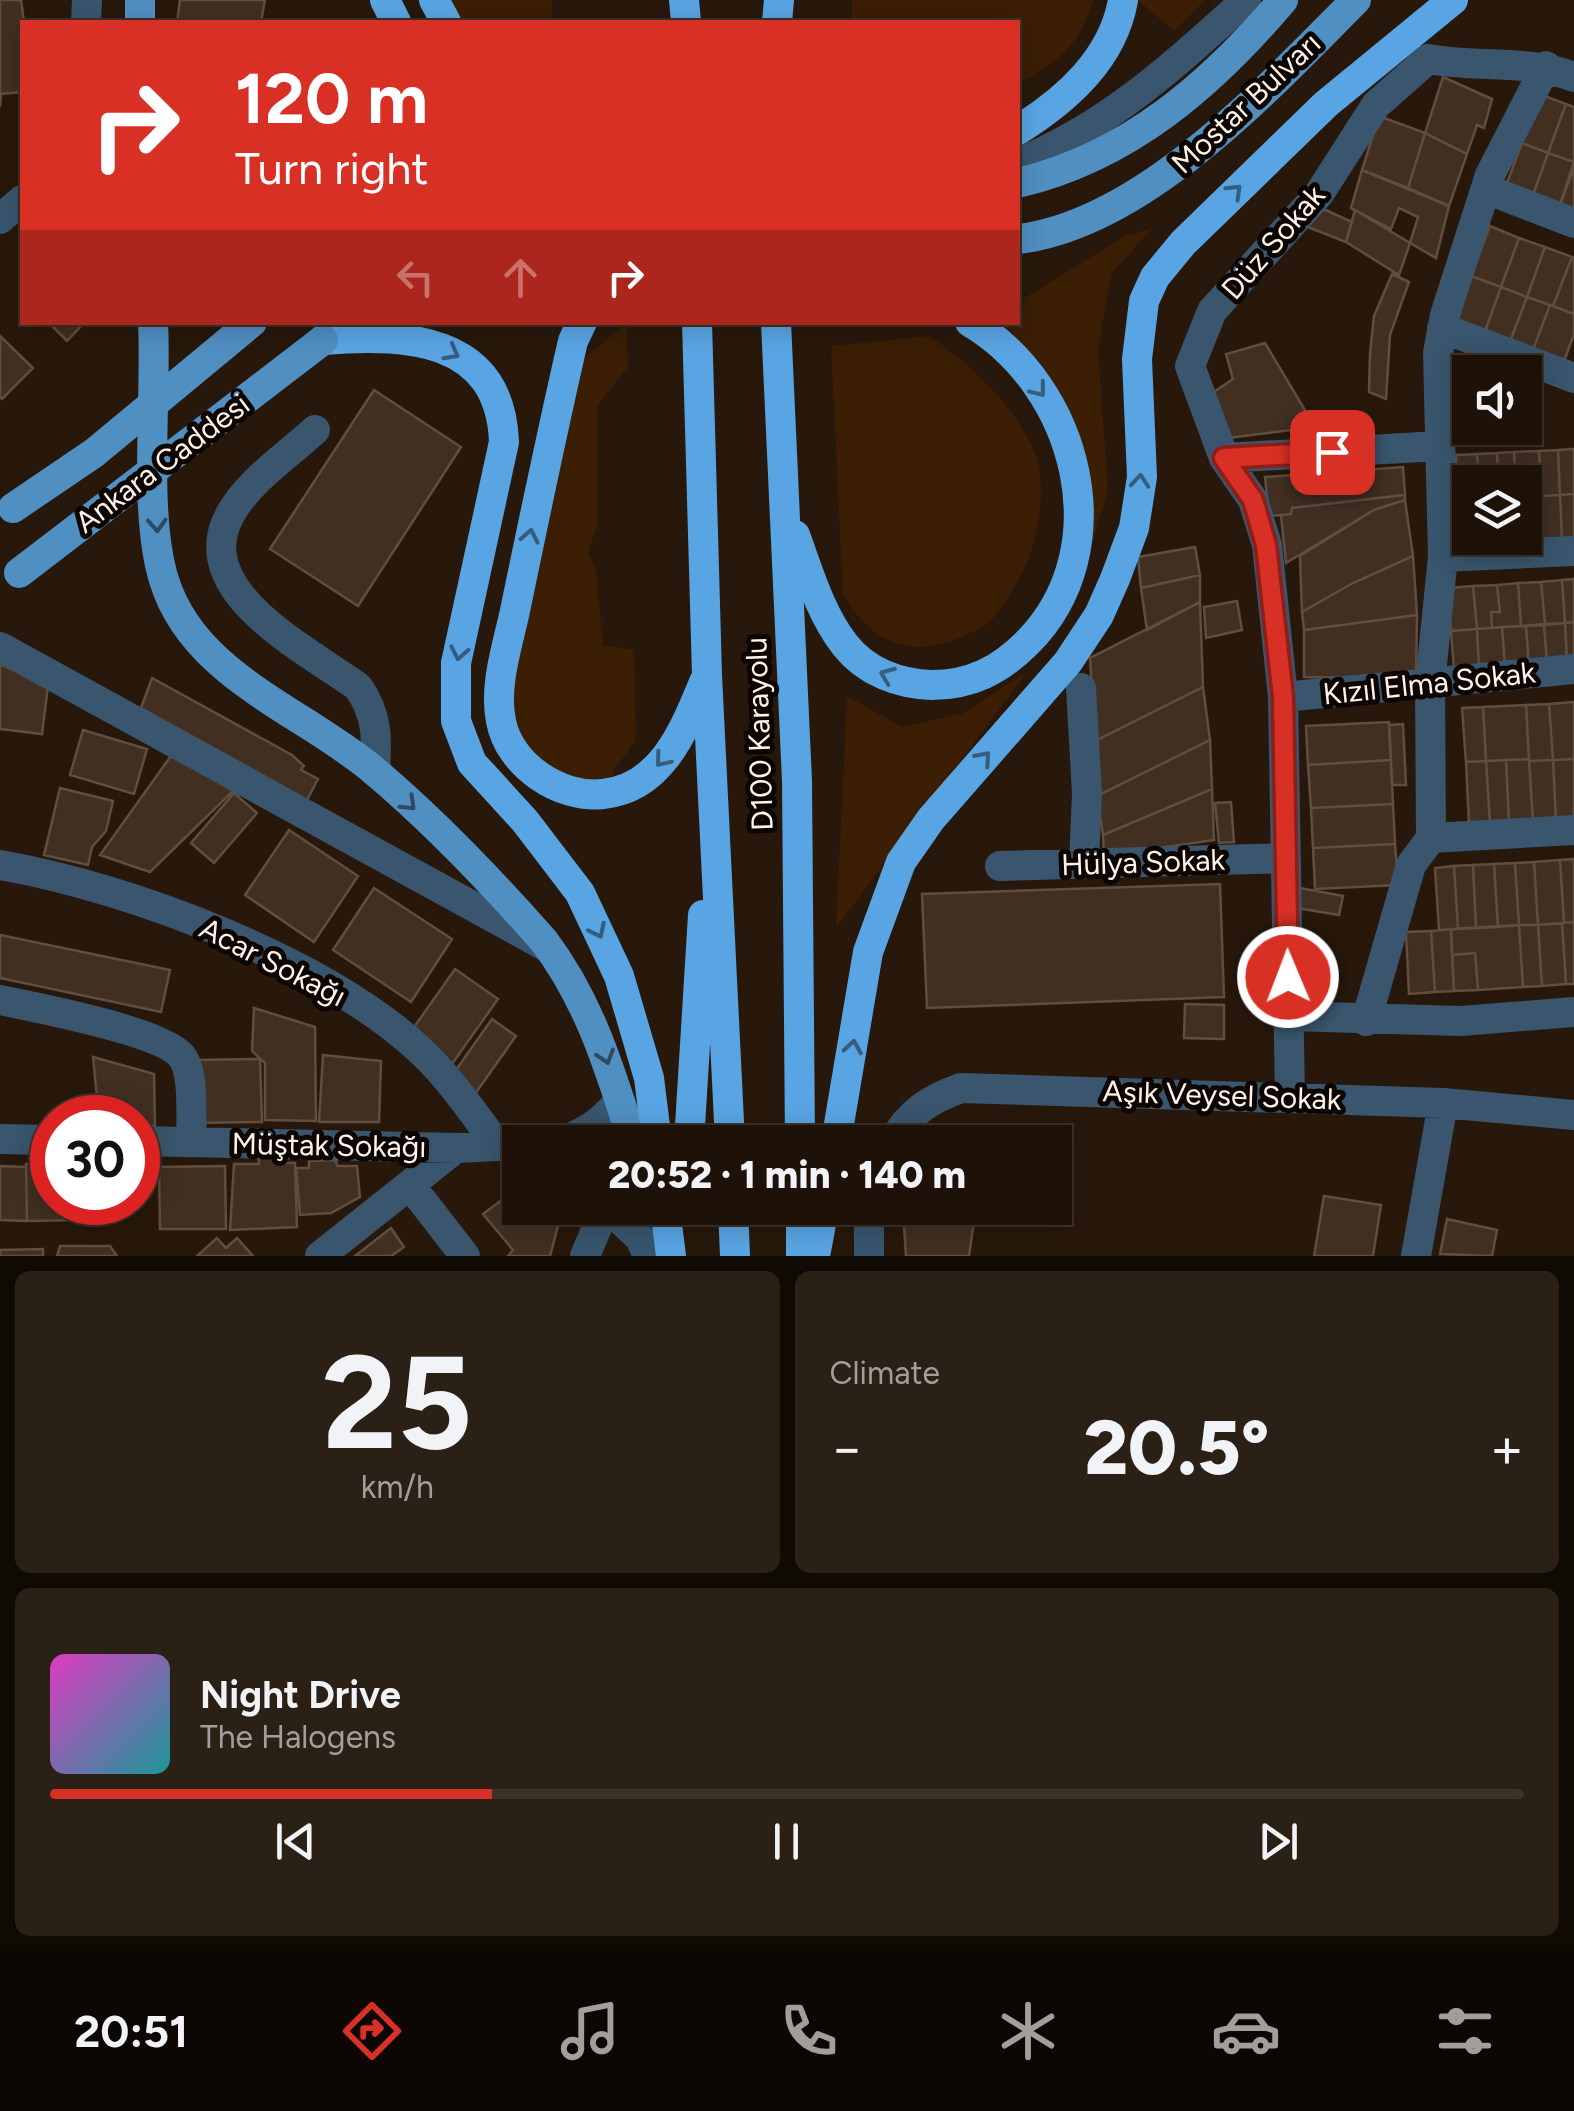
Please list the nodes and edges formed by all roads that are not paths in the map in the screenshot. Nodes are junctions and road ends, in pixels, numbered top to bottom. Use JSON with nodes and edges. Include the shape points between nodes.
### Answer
{"nodes":[{"id":1,"x":1122,"y":0,"type":"edge"},
{"id":2,"x":1246,"y":0,"type":"edge"},
{"id":3,"x":1283,"y":0,"type":"edge"},
{"id":4,"x":1356,"y":0,"type":"edge"},
{"id":5,"x":1453,"y":0,"type":"edge"},
{"id":6,"x":1560,"y":71,"type":"edge"},
{"id":7,"x":1020,"y":129,"type":"edge"},
{"id":8,"x":1020,"y":162,"type":"edge"},
{"id":9,"x":1020,"y":183,"type":"edge"},
{"id":10,"x":1486,"y":189,"type":"junction"},
{"id":11,"x":20,"y":202,"type":"edge"},
{"id":12,"x":0,"y":219,"type":"edge"},
{"id":13,"x":1574,"y":223,"type":"edge"},
{"id":14,"x":1020,"y":238,"type":"edge"},
{"id":15,"x":153,"y":325,"type":"edge"},
{"id":16,"x":248,"y":325,"type":"edge"},
{"id":17,"x":355,"y":325,"type":"edge"},
{"id":18,"x":581,"y":325,"type":"edge"},
{"id":19,"x":697,"y":325,"type":"edge"},
{"id":20,"x":776,"y":325,"type":"edge"},
{"id":21,"x":974,"y":325,"type":"edge"},
{"id":22,"x":1442,"y":328,"type":"junction"},
{"id":23,"x":323,"y":340,"type":"junction"},
{"id":24,"x":1574,"y":378,"type":"edge"},
{"id":25,"x":315,"y":430,"type":"dead end"},
{"id":26,"x":1440,"y":446,"type":"junction"},
{"id":27,"x":1224,"y":458,"type":"junction"},
{"id":28,"x":783,"y":503,"type":"junction"},
{"id":29,"x":4,"y":511,"type":"edge"},
{"id":30,"x":1574,"y":551,"type":"edge"},
{"id":31,"x":1443,"y":557,"type":"junction"},
{"id":32,"x":10,"y":578,"type":"edge"},
{"id":33,"x":0,"y":647,"type":"edge"},
{"id":34,"x":1574,"y":668,"type":"edge"},
{"id":35,"x":708,"y":675,"type":"junction"},
{"id":36,"x":1430,"y":684,"type":"junction"},
{"id":37,"x":1080,"y":688,"type":"dead end"},
{"id":38,"x":1283,"y":697,"type":"junction"},
{"id":39,"x":712,"y":752,"type":"junction"},
{"id":40,"x":375,"y":772,"type":"junction"},
{"id":41,"x":1574,"y":830,"type":"edge"},
{"id":42,"x":1431,"y":838,"type":"junction"},
{"id":43,"x":1286,"y":858,"type":"junction"},
{"id":44,"x":1084,"y":863,"type":"junction"},
{"id":45,"x":0,"y":865,"type":"edge"},
{"id":46,"x":1000,"y":866,"type":"dead end"},
{"id":47,"x":550,"y":948,"type":"junction"},
{"id":48,"x":0,"y":1000,"type":"edge"},
{"id":49,"x":1574,"y":1012,"type":"edge"},
{"id":50,"x":1289,"y":1016,"type":"junction"},
{"id":51,"x":1366,"y":1020,"type":"junction"},
{"id":52,"x":1290,"y":1097,"type":"junction"},
{"id":53,"x":1443,"y":1103,"type":"junction"},
{"id":54,"x":1574,"y":1115,"type":"edge"},
{"id":55,"x":610,"y":1120,"type":"edge"},
{"id":56,"x":655,"y":1125,"type":"edge"},
{"id":57,"x":690,"y":1125,"type":"edge"},
{"id":58,"x":729,"y":1125,"type":"edge"},
{"id":59,"x":800,"y":1125,"type":"edge"},
{"id":60,"x":839,"y":1125,"type":"edge"},
{"id":61,"x":902,"y":1125,"type":"edge"},
{"id":62,"x":502,"y":1138,"type":"edge"},
{"id":63,"x":0,"y":1139,"type":"edge"},
{"id":64,"x":30,"y":1140,"type":"edge"},
{"id":65,"x":160,"y":1141,"type":"edge"},
{"id":66,"x":192,"y":1142,"type":"junction"},
{"id":67,"x":502,"y":1144,"type":"edge"},
{"id":68,"x":456,"y":1148,"type":"junction"},
{"id":69,"x":410,"y":1185,"type":"junction"},
{"id":70,"x":599,"y":1225,"type":"edge"},
{"id":71,"x":625,"y":1225,"type":"edge"},
{"id":72,"x":654,"y":1225,"type":"edge"},
{"id":73,"x":667,"y":1225,"type":"edge"},
{"id":74,"x":684,"y":1225,"type":"edge"},
{"id":75,"x":734,"y":1225,"type":"edge"},
{"id":76,"x":801,"y":1225,"type":"edge"},
{"id":77,"x":821,"y":1225,"type":"edge"},
{"id":78,"x":869,"y":1225,"type":"edge"},
{"id":79,"x":320,"y":1256,"type":"edge"},
{"id":80,"x":465,"y":1256,"type":"edge"},
{"id":81,"x":585,"y":1256,"type":"edge"},
{"id":82,"x":648,"y":1256,"type":"edge"},
{"id":83,"x":662,"y":1256,"type":"edge"},
{"id":84,"x":670,"y":1256,"type":"edge"},
{"id":85,"x":682,"y":1256,"type":"edge"},
{"id":86,"x":735,"y":1256,"type":"edge"},
{"id":87,"x":801,"y":1256,"type":"edge"},
{"id":88,"x":815,"y":1256,"type":"edge"},
{"id":89,"x":869,"y":1256,"type":"edge"},
{"id":90,"x":1416,"y":1256,"type":"edge"}],
"edges":[{"from":1,"to":7,"type":"highway","via":[[1109,42],[1088,72]]},
{"from":2,"to":8,"type":"street","via":[[1140,96],[1070,141]]},
{"from":3,"to":9,"type":"main road","name":"Mostar Bulvarı","via":[[1190,96],[1116,148]]},
{"from":4,"to":14,"type":"main road","name":"Mostar Bulvarı","via":[[1163,179],[1066,225]]},
{"from":60,"to":5,"type":"highway","one_way":true,"via":[[868,952],[901,862],[1068,662],[1115,580],[1134,528],[1142,477],[1136,358],[1154,277],[1326,104]]},
{"from":6,"to":10,"type":"street"},
{"from":6,"to":27,"type":"street","name":"Düz Sokak","via":[[1428,59],[1376,105],[1319,194],[1212,311],[1190,366]]},
{"from":10,"to":13,"type":"street"},
{"from":10,"to":22,"type":"street"},
{"from":11,"to":12,"type":"street"},
{"from":15,"to":40,"type":"main road","one_way":true,"via":[[156,527],[172,603],[213,660]]},
{"from":16,"to":29,"type":"main road","bridge":true,"via":[[94,453]]},
{"from":17,"to":23,"type":"main road","name":"Ankara Caddesi"},
{"from":35,"to":18,"type":"highway","one_way":true,"via":[[662,765],[620,791],[590,795],[553,784],[519,756],[504,732],[502,674]]},
{"from":19,"to":35,"type":"highway","name":"D100 Karayolu"},
{"from":20,"to":28,"type":"highway","name":"D100 Karayolu"},
{"from":21,"to":28,"type":"highway","one_way":true,"via":[[1042,391],[1058,416],[1077,478],[1080,510],[1069,576],[1040,630],[1018,652],[994,671],[950,685],[888,678],[869,667],[829,622]]},
{"from":22,"to":24,"type":"street"},
{"from":22,"to":26,"type":"street"},
{"from":23,"to":32,"type":"main road","name":"Ankara Caddesi","bridge":true},
{"from":23,"to":56,"type":"highway","one_way":true,"via":[[381,335],[441,346],[464,359],[494,396],[504,442],[456,664],[456,721],[472,763],[580,893],[619,976],[650,1078]]},
{"from":25,"to":40,"type":"street","via":[[236,504],[221,544],[231,582],[247,607],[366,698],[378,734]]},
{"from":26,"to":27,"type":"street"},
{"from":26,"to":31,"type":"street"},
{"from":27,"to":38,"type":"street","name":"Düz Sokak","via":[[1253,500],[1266,545]]},
{"from":28,"to":59,"type":"highway","name":"D100 Karayolu","via":[[797,780]]},
{"from":30,"to":31,"type":"street"},
{"from":31,"to":36,"type":"street"},
{"from":33,"to":47,"type":"street"},
{"from":34,"to":36,"type":"street","name":"Kızıl Elma Sokak"},
{"from":35,"to":39,"type":"highway","name":"D100 Karayolu"},
{"from":36,"to":38,"type":"street","name":"Kızıl Elma Sokak"},
{"from":36,"to":42,"type":"street"},
{"from":37,"to":44,"type":"street"},
{"from":38,"to":43,"type":"street","name":"Düz Sokak"},
{"from":39,"to":57,"type":"highway"},
{"from":39,"to":58,"type":"highway","name":"D100 Karayolu"},
{"from":40,"to":47,"type":"main road","one_way":true},
{"from":41,"to":42,"type":"street"},
{"from":42,"to":51,"type":"street","via":[[1412,865]]},
{"from":43,"to":44,"type":"street","name":"Hülya Sokak"},
{"from":43,"to":50,"type":"street","name":"Düz Sokak"},
{"from":44,"to":46,"type":"street","name":"Hülya Sokak"},
{"from":45,"to":62,"type":"street","name":"Acar Sokağı","via":[[124,894],[304,973],[423,1053]]},
{"from":47,"to":55,"type":"main road","one_way":true,"via":[[600,1039]]},
{"from":48,"to":66,"type":"street","via":[[172,1046],[185,1060]]},
{"from":49,"to":51,"type":"street"},
{"from":50,"to":51,"type":"street"},
{"from":50,"to":52,"type":"street","name":"Düz Sokak"},
{"from":52,"to":53,"type":"street","name":"Aşık Veysel Sokak"},
{"from":52,"to":61,"type":"street","name":"Aşık Veysel Sokak","via":[[961,1088],[931,1099]]},
{"from":53,"to":54,"type":"street","name":"Aşık Veysel Sokak"},
{"from":53,"to":90,"type":"street"},
{"from":63,"to":64,"type":"street"},
{"from":65,"to":66,"type":"street","name":"Müştak Sokağı"},
{"from":66,"to":68,"type":"street","name":"Müştak Sokağı"},
{"from":67,"to":68,"type":"street","name":"Müştak Sokağı"},
{"from":68,"to":69,"type":"street"},
{"from":69,"to":79,"type":"street"},
{"from":69,"to":80,"type":"street"},
{"from":70,"to":81,"type":"street"},
{"from":71,"to":82,"type":"street"},
{"from":72,"to":83,"type":"main road"},
{"from":73,"to":84,"type":"highway"},
{"from":74,"to":85,"type":"highway"},
{"from":75,"to":86,"type":"highway"},
{"from":76,"to":87,"type":"highway"},
{"from":77,"to":88,"type":"highway"},
{"from":78,"to":89,"type":"street"}]}
